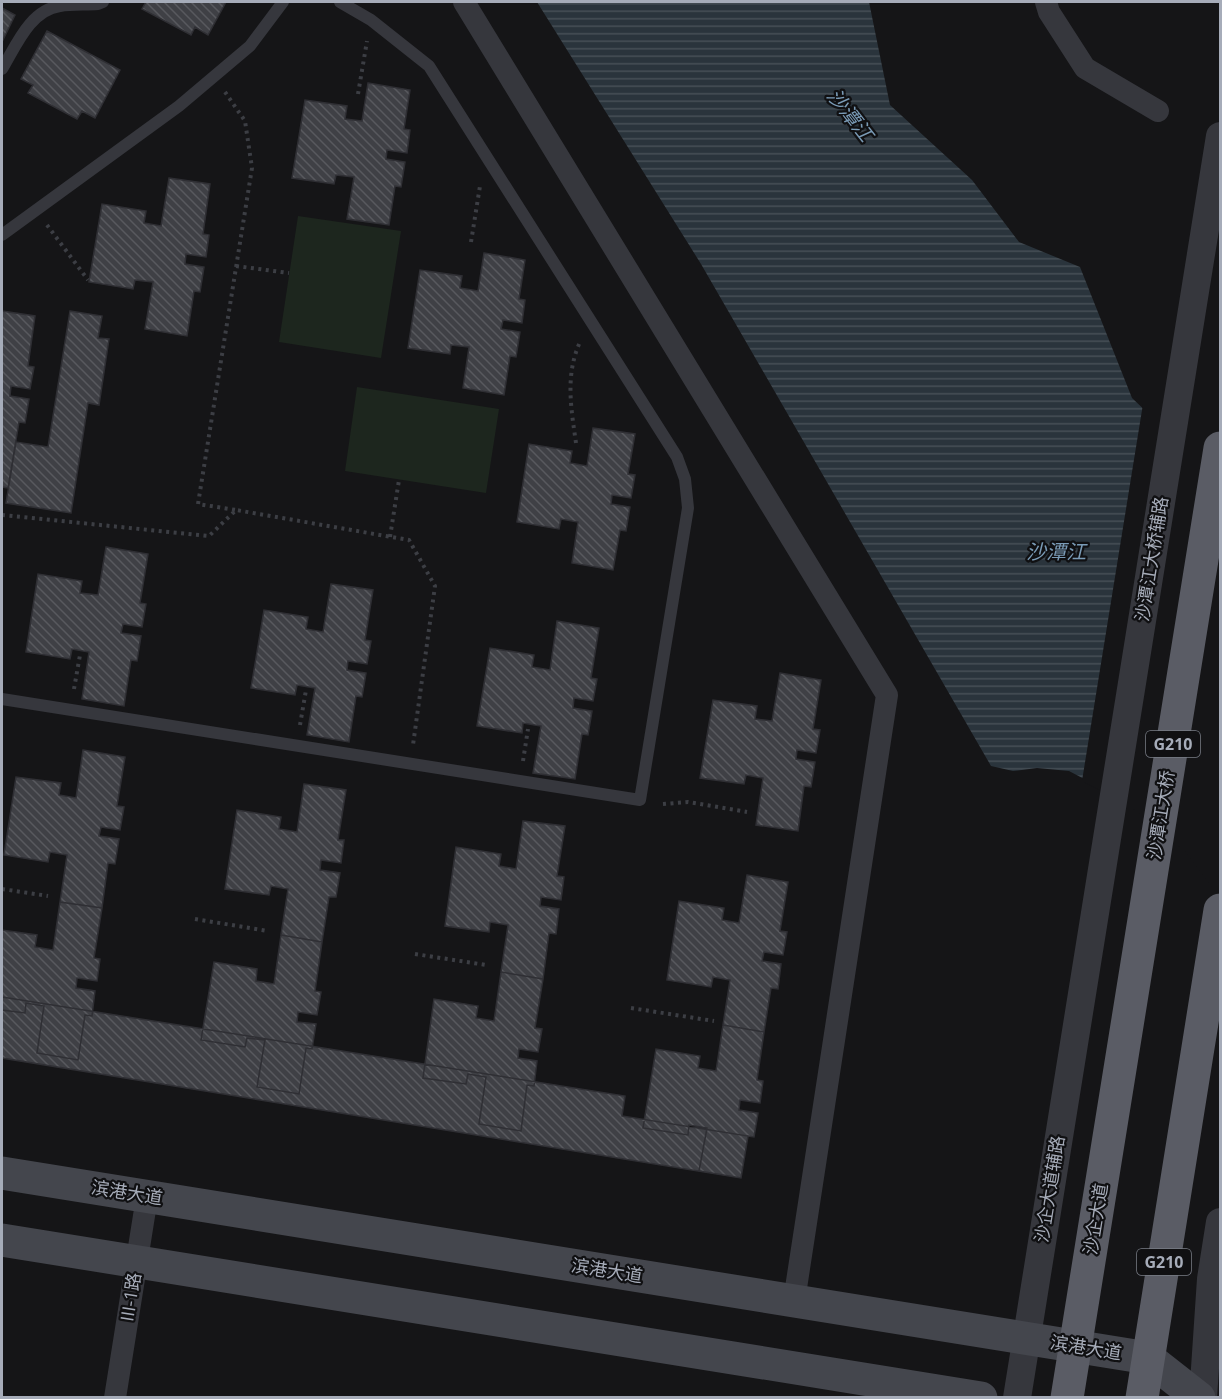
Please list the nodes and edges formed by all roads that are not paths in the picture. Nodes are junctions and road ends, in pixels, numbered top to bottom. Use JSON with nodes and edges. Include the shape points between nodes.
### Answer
{"nodes":[{"id":1,"x":103,"y":2,"type":"edge"},
{"id":2,"x":283,"y":2,"type":"edge"},
{"id":3,"x":340,"y":2,"type":"edge"},
{"id":4,"x":464,"y":2,"type":"edge"},
{"id":5,"x":1046,"y":2,"type":"edge"},
{"id":6,"x":2,"y":69,"type":"edge"},
{"id":7,"x":1158,"y":111,"type":"dead end"},
{"id":8,"x":1220,"y":136,"type":"edge"},
{"id":9,"x":2,"y":235,"type":"edge"},
{"id":10,"x":1221,"y":448,"type":"edge"},
{"id":11,"x":2,"y":699,"type":"edge"},
{"id":12,"x":1221,"y":910,"type":"edge"},
{"id":13,"x":1084,"y":981,"type":"joint"},
{"id":14,"x":1125,"y":1040,"type":"joint"},
{"id":15,"x":2,"y":1173,"type":"edge"},
{"id":16,"x":147,"y":1197,"type":"junction"},
{"id":17,"x":1221,"y":1222,"type":"edge"},
{"id":18,"x":2,"y":1240,"type":"edge"},
{"id":19,"x":137,"y":1262,"type":"junction"},
{"id":20,"x":794,"y":1301,"type":"junction"},
{"id":21,"x":1026,"y":1339,"type":"junction"},
{"id":22,"x":1076,"y":1347,"type":"junction"},
{"id":23,"x":1148,"y":1358,"type":"junction"},
{"id":24,"x":115,"y":1398,"type":"edge"},
{"id":25,"x":981,"y":1398,"type":"edge"},
{"id":26,"x":1017,"y":1398,"type":"edge"},
{"id":27,"x":1067,"y":1398,"type":"edge"},
{"id":28,"x":1142,"y":1398,"type":"edge"},
{"id":29,"x":1201,"y":1398,"type":"edge"}],
"edges":[{"from":1,"to":6,"type":"lane","via":[[46,10],[30,23]]},
{"from":2,"to":9,"type":"lane","via":[[250,46],[179,106]]},
{"from":3,"to":11,"type":"lane","via":[[371,20],[429,66],[677,457],[685,479],[688,508],[640,800]]},
{"from":4,"to":20,"type":"street","via":[[887,695]]},
{"from":5,"to":7,"type":"street","via":[[1085,68]]},
{"from":8,"to":13,"type":"street","name":"沙潭江大桥辅路"},
{"from":10,"to":14,"type":"highway","name":"沙潭江大桥","number":"G210"},
{"from":12,"to":23,"type":"highway","number":"G210"},
{"from":13,"to":21,"type":"street","name":"沙企大道辅路"},
{"from":14,"to":22,"type":"highway","name":"沙企大道","number":"G210"},
{"from":15,"to":16,"type":"main road","name":"滨港大道"},
{"from":16,"to":19,"type":"street","name":"III-1路"},
{"from":16,"to":20,"type":"main road","name":"滨港大道"},
{"from":17,"to":29,"type":"street","via":[[1211,1279]]},
{"from":18,"to":19,"type":"main road"},
{"from":19,"to":24,"type":"street","name":"III-1路"},
{"from":19,"to":25,"type":"main road"},
{"from":20,"to":21,"type":"main road","name":"滨港大道"},
{"from":21,"to":22,"type":"main road","name":"滨港大道"},
{"from":21,"to":26,"type":"street","name":"沙企大道辅路"},
{"from":22,"to":23,"type":"main road","name":"滨港大道"},
{"from":22,"to":27,"type":"highway","name":"沙企大道","number":"G210"},
{"from":23,"to":28,"type":"highway","number":"G210"},
{"from":23,"to":29,"type":"main road","name":"滨港大道"}]}
